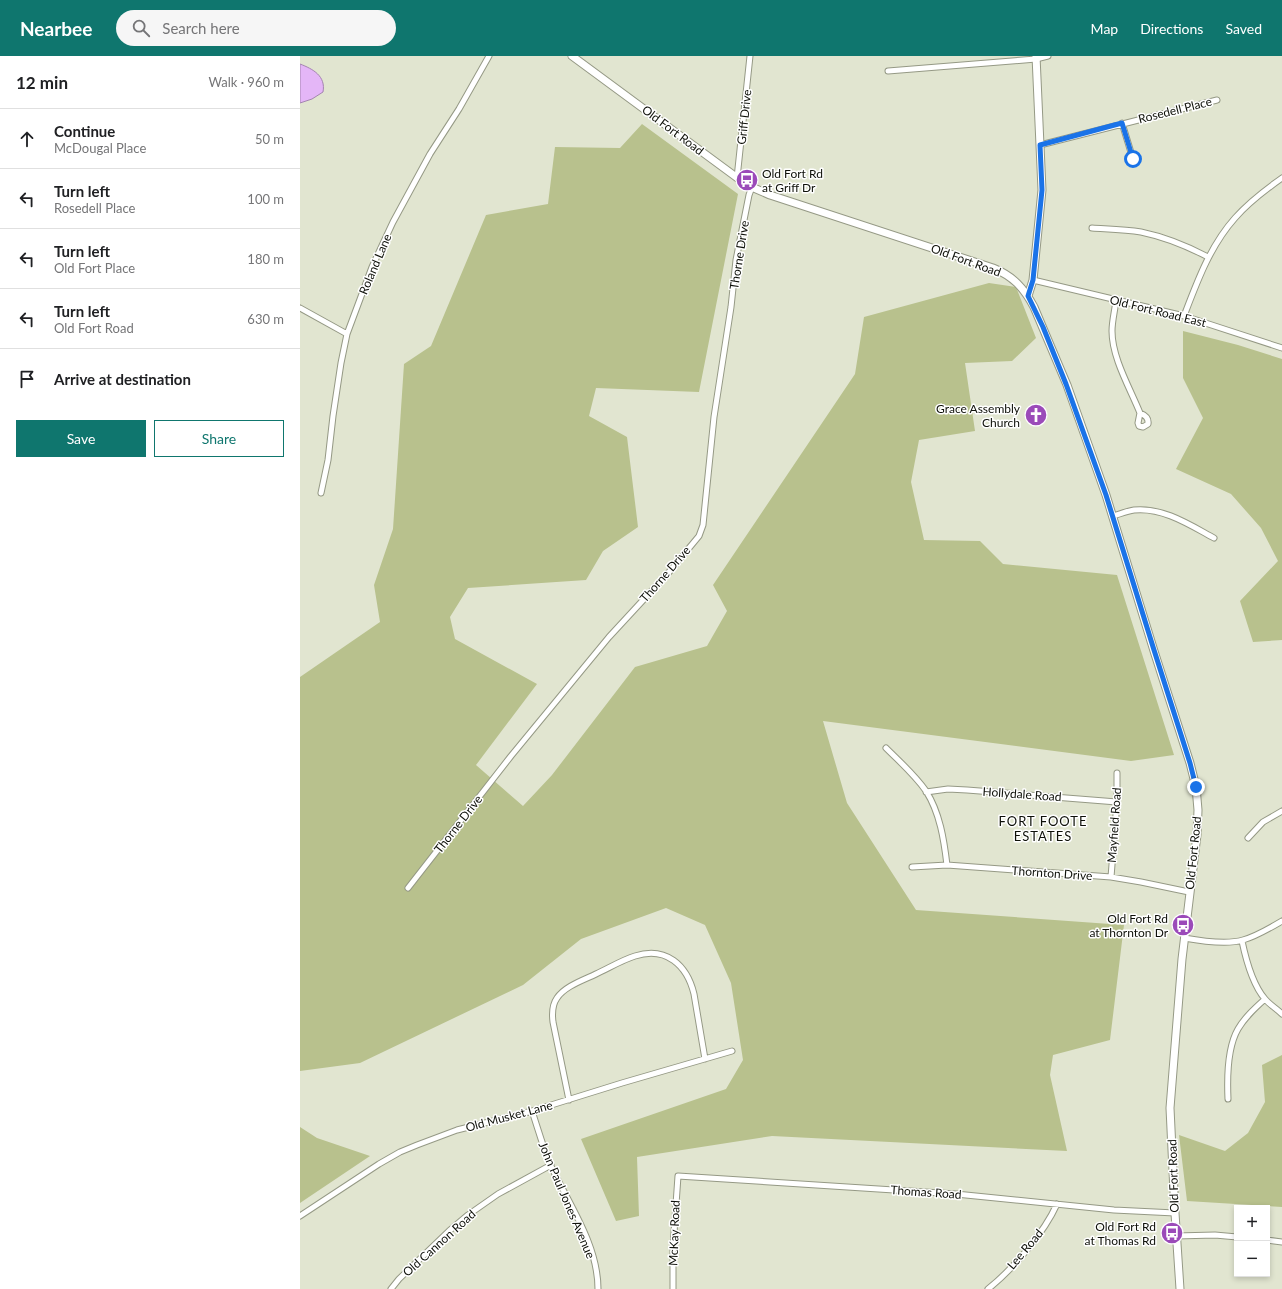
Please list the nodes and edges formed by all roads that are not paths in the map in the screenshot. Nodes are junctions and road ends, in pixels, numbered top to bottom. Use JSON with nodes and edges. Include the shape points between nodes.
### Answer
{"nodes":[{"id":1,"x":489,"y":56,"type":"edge"},
{"id":2,"x":572,"y":56,"type":"edge"},
{"id":3,"x":750,"y":56,"type":"edge"},
{"id":4,"x":1048,"y":56,"type":"edge"},
{"id":5,"x":1036,"y":58,"type":"edge"},
{"id":6,"x":888,"y":71,"type":"dead end"},
{"id":7,"x":1217,"y":100,"type":"dead end"},
{"id":8,"x":1122,"y":123,"type":"junction"},
{"id":9,"x":1040,"y":145,"type":"junction"},
{"id":10,"x":1133,"y":159,"type":"dead end"},
{"id":11,"x":737,"y":178,"type":"junction"},
{"id":12,"x":1282,"y":178,"type":"edge"},
{"id":13,"x":752,"y":187,"type":"junction"},
{"id":14,"x":1092,"y":228,"type":"dead end"},
{"id":15,"x":1208,"y":257,"type":"junction"},
{"id":16,"x":1033,"y":280,"type":"junction"},
{"id":17,"x":1028,"y":296,"type":"junction"},
{"id":18,"x":1116,"y":300,"type":"junction"},
{"id":19,"x":300,"y":308,"type":"edge"},
{"id":20,"x":1184,"y":316,"type":"junction"},
{"id":21,"x":347,"y":334,"type":"junction"},
{"id":22,"x":1282,"y":348,"type":"edge"},
{"id":23,"x":1140,"y":413,"type":"dead end"},
{"id":24,"x":321,"y":493,"type":"dead end"},
{"id":25,"x":1113,"y":516,"type":"junction"},
{"id":26,"x":1214,"y":538,"type":"dead end"},
{"id":27,"x":886,"y":748,"type":"dead end"},
{"id":28,"x":1117,"y":773,"type":"dead end"},
{"id":29,"x":926,"y":792,"type":"junction"},
{"id":30,"x":1117,"y":802,"type":"junction"},
{"id":31,"x":1282,"y":811,"type":"edge"},
{"id":32,"x":1248,"y":838,"type":"dead end"},
{"id":33,"x":947,"y":865,"type":"junction"},
{"id":34,"x":912,"y":867,"type":"dead end"},
{"id":35,"x":1111,"y":877,"type":"junction"},
{"id":36,"x":408,"y":888,"type":"dead end"},
{"id":37,"x":1189,"y":892,"type":"junction"},
{"id":38,"x":1282,"y":921,"type":"edge"},
{"id":39,"x":1184,"y":938,"type":"junction"},
{"id":40,"x":1242,"y":941,"type":"junction"},
{"id":41,"x":1265,"y":999,"type":"junction"},
{"id":42,"x":1282,"y":1014,"type":"edge"},
{"id":43,"x":732,"y":1051,"type":"dead end"},
{"id":44,"x":705,"y":1058,"type":"junction"},
{"id":45,"x":1228,"y":1099,"type":"dead end"},
{"id":46,"x":570,"y":1100,"type":"junction"},
{"id":47,"x":532,"y":1111,"type":"junction"},
{"id":48,"x":551,"y":1165,"type":"junction"},
{"id":49,"x":678,"y":1176,"type":"joint"},
{"id":50,"x":1057,"y":1204,"type":"junction"},
{"id":51,"x":1175,"y":1213,"type":"junction"},
{"id":52,"x":300,"y":1216,"type":"edge"},
{"id":53,"x":1176,"y":1236,"type":"junction"},
{"id":54,"x":1234,"y":1237,"type":"edge"},
{"id":55,"x":1270,"y":1240,"type":"edge"},
{"id":56,"x":1282,"y":1242,"type":"edge"},
{"id":57,"x":391,"y":1289,"type":"edge"},
{"id":58,"x":598,"y":1289,"type":"edge"},
{"id":59,"x":673,"y":1289,"type":"edge"},
{"id":60,"x":988,"y":1289,"type":"edge"},
{"id":61,"x":1180,"y":1289,"type":"edge"}],
"edges":[{"from":1,"to":21,"type":"street","name":"Roland Lane","via":[[430,154],[393,222],[372,267]]},
{"from":2,"to":11,"type":"main road","name":"Old Fort Road"},
{"from":3,"to":11,"type":"street","name":"Griff Drive"},
{"from":4,"to":5,"type":"street"},
{"from":5,"to":6,"type":"street"},
{"from":5,"to":9,"type":"main road"},
{"from":7,"to":8,"type":"street","name":"Rosedell Place"},
{"from":8,"to":9,"type":"street","name":"Rosedell Place"},
{"from":8,"to":10,"type":"street"},
{"from":9,"to":16,"type":"main road","via":[[1042,190]]},
{"from":11,"to":13,"type":"main road","name":"Old Fort Road"},
{"from":12,"to":15,"type":"street","via":[[1235,217]]},
{"from":13,"to":17,"type":"main road","name":"Old Fort Road","via":[[993,268],[1013,279]]},
{"from":13,"to":36,"type":"street","name":"Thorne Drive","via":[[736,260],[732,307],[714,417],[702,530],[670,571],[609,637],[511,756]]},
{"from":14,"to":15,"type":"street","via":[[1141,232],[1162,237]]},
{"from":15,"to":20,"type":"street"},
{"from":16,"to":17,"type":"main road"},
{"from":16,"to":18,"type":"street","name":"Old Fort Road East"},
{"from":17,"to":25,"type":"main road","name":"Old Fort Road","via":[[1066,384]]},
{"from":18,"to":20,"type":"street","name":"Old Fort Road East"},
{"from":18,"to":23,"type":"street","via":[[1112,330],[1114,345]]},
{"from":19,"to":21,"type":"street"},
{"from":20,"to":22,"type":"street","name":"Old Fort Road East"},
{"from":21,"to":24,"type":"street","name":"Roland Lane"},
{"from":25,"to":26,"type":"street","via":[[1133,510],[1157,512],[1173,517]]},
{"from":25,"to":37,"type":"main road","name":"Old Fort Road","via":[[1194,778],[1198,822]]},
{"from":27,"to":29,"type":"street","via":[[916,778]]},
{"from":28,"to":30,"type":"street","name":"Mayfield Road"},
{"from":29,"to":30,"type":"street","name":"Hollydale Road","via":[[948,789]]},
{"from":29,"to":33,"type":"street","via":[[940,825]]},
{"from":30,"to":35,"type":"street","name":"Mayfield Road"},
{"from":31,"to":32,"type":"street","via":[[1263,822]]},
{"from":33,"to":34,"type":"street","name":"Thornton Drive"},
{"from":33,"to":35,"type":"street","name":"Thornton Drive"},
{"from":35,"to":37,"type":"street","name":"Thornton Drive"},
{"from":37,"to":39,"type":"main road","name":"Old Fort Road"},
{"from":38,"to":40,"type":"street"},
{"from":39,"to":40,"type":"street","via":[[1208,942]]},
{"from":39,"to":51,"type":"main road","name":"Old Fort Road","via":[[1170,1108]]},
{"from":40,"to":41,"type":"street","via":[[1254,980]]},
{"from":41,"to":42,"type":"street"},
{"from":41,"to":45,"type":"street","via":[[1251,1011],[1237,1030],[1229,1056]]},
{"from":43,"to":44,"type":"street","name":"Old Musket Lane"},
{"from":44,"to":46,"type":"street","name":"Old Musket Lane"},
{"from":44,"to":46,"type":"street","via":[[692,985],[685,972],[662,954],[636,956],[575,984],[557,998],[552,1013],[553,1022]]},
{"from":46,"to":47,"type":"street","name":"Old Musket Lane"},
{"from":47,"to":48,"type":"street","name":"John Paul Jones Avenue"},
{"from":47,"to":52,"type":"street","name":"Old Musket Lane","via":[[457,1130],[400,1152]]},
{"from":48,"to":57,"type":"street","name":"Old Cannon Road","via":[[498,1194],[468,1215]]},
{"from":48,"to":58,"type":"street","name":"John Paul Jones Avenue","via":[[589,1245],[597,1269]]},
{"from":49,"to":50,"type":"street","name":"Thomas Road","via":[[940,1193]]},
{"from":49,"to":59,"type":"street","name":"McKay Road"},
{"from":50,"to":51,"type":"street","name":"Thomas Road"},
{"from":50,"to":60,"type":"street","name":"Lee Road","via":[[1050,1220],[1027,1249]]},
{"from":51,"to":53,"type":"main road","name":"Old Fort Road"},
{"from":53,"to":54,"type":"street"},
{"from":53,"to":61,"type":"main road","name":"Old Fort Road"},
{"from":55,"to":56,"type":"street"}]}
